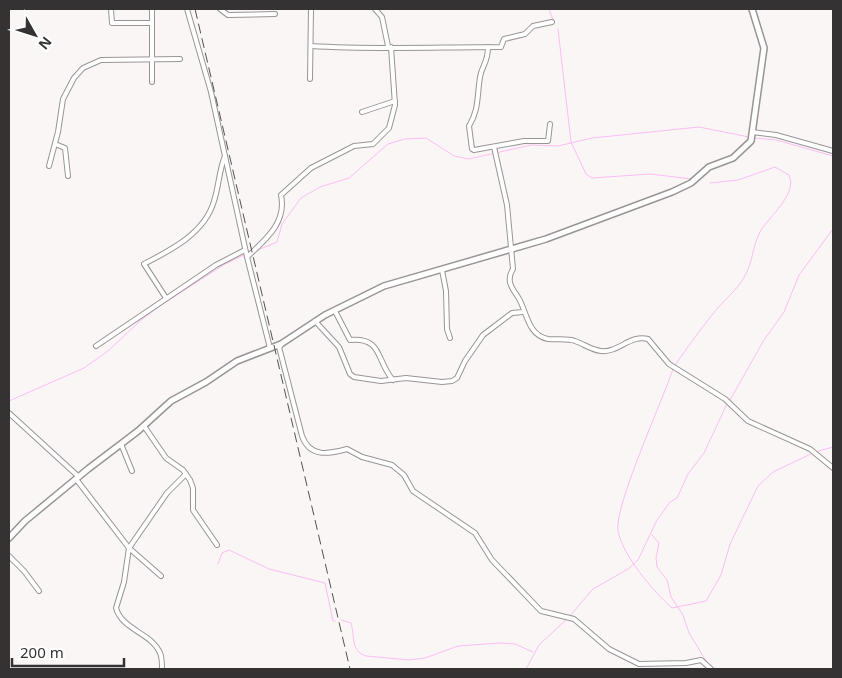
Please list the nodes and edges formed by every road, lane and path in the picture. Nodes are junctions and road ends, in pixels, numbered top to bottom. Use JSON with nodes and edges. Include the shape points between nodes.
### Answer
{"nodes":[{"id":1,"x":110,"y":9,"type":"edge"},
{"id":2,"x":152,"y":9,"type":"edge"},
{"id":3,"x":187,"y":9,"type":"edge"},
{"id":4,"x":220,"y":9,"type":"edge"},
{"id":5,"x":311,"y":9,"type":"edge"},
{"id":6,"x":375,"y":9,"type":"edge"},
{"id":7,"x":752,"y":9,"type":"edge"},
{"id":8,"x":276,"y":14,"type":"dead end"},
{"id":9,"x":552,"y":22,"type":"dead end"},
{"id":10,"x":152,"y":23,"type":"junction"},
{"id":11,"x":311,"y":46,"type":"junction"},
{"id":12,"x":389,"y":46,"type":"junction"},
{"id":13,"x":488,"y":47,"type":"junction"},
{"id":14,"x":180,"y":59,"type":"dead end"},
{"id":15,"x":152,"y":60,"type":"junction"},
{"id":16,"x":310,"y":79,"type":"dead end"},
{"id":17,"x":152,"y":82,"type":"dead end"},
{"id":18,"x":395,"y":101,"type":"junction"},
{"id":19,"x":362,"y":112,"type":"dead end"},
{"id":20,"x":550,"y":124,"type":"dead end"},
{"id":21,"x":752,"y":132,"type":"junction"},
{"id":22,"x":55,"y":144,"type":"junction"},
{"id":23,"x":494,"y":147,"type":"junction"},
{"id":24,"x":833,"y":151,"type":"edge"},
{"id":25,"x":225,"y":156,"type":"junction"},
{"id":26,"x":49,"y":166,"type":"dead end"},
{"id":27,"x":68,"y":176,"type":"dead end"},
{"id":28,"x":511,"y":249,"type":"junction"},
{"id":29,"x":245,"y":250,"type":"junction"},
{"id":30,"x":247,"y":257,"type":"junction"},
{"id":31,"x":442,"y":270,"type":"junction"},
{"id":32,"x":166,"y":298,"type":"junction"},
{"id":33,"x":335,"y":311,"type":"junction"},
{"id":34,"x":523,"y":312,"type":"junction"},
{"id":35,"x":315,"y":321,"type":"junction"},
{"id":36,"x":450,"y":338,"type":"dead end"},
{"id":37,"x":281,"y":344,"type":"junction"},
{"id":38,"x":96,"y":346,"type":"dead end"},
{"id":39,"x":270,"y":348,"type":"junction"},
{"id":40,"x":393,"y":380,"type":"junction"},
{"id":41,"x":9,"y":413,"type":"edge"},
{"id":42,"x":144,"y":426,"type":"junction"},
{"id":43,"x":121,"y":444,"type":"junction"},
{"id":44,"x":833,"y":468,"type":"edge"},
{"id":45,"x":132,"y":471,"type":"dead end"},
{"id":46,"x":186,"y":474,"type":"junction"},
{"id":47,"x":78,"y":478,"type":"junction"},
{"id":48,"x":9,"y":538,"type":"edge"},
{"id":49,"x":218,"y":545,"type":"dead end"},
{"id":50,"x":130,"y":548,"type":"junction"},
{"id":51,"x":9,"y":556,"type":"edge"},
{"id":52,"x":161,"y":576,"type":"dead end"},
{"id":53,"x":39,"y":592,"type":"dead end"},
{"id":54,"x":162,"y":669,"type":"edge"},
{"id":55,"x":711,"y":669,"type":"edge"}],
"edges":[{"from":1,"to":10,"type":"street","via":[[112,23]]},
{"from":2,"to":10,"type":"street"},
{"from":3,"to":25,"type":"street"},
{"from":4,"to":8,"type":"street","via":[[228,15]]},
{"from":5,"to":11,"type":"street"},
{"from":6,"to":12,"type":"street","via":[[382,17]]},
{"from":7,"to":21,"type":"street","via":[[764,48]]},
{"from":9,"to":13,"type":"street","via":[[533,26],[525,34],[504,39],[501,47]]},
{"from":10,"to":15,"type":"street"},
{"from":11,"to":12,"type":"street"},
{"from":11,"to":16,"type":"street"},
{"from":12,"to":13,"type":"street"},
{"from":12,"to":18,"type":"street"},
{"from":13,"to":23,"type":"street","via":[[488,60],[480,76],[475,119],[469,131],[473,150]]},
{"from":14,"to":15,"type":"street"},
{"from":15,"to":17,"type":"street"},
{"from":15,"to":22,"type":"street","via":[[101,60],[83,68],[62,99]]},
{"from":18,"to":19,"type":"street"},
{"from":18,"to":30,"type":"street","via":[[390,128],[374,144],[354,146],[337,153],[311,168],[280,195],[283,208],[280,220]]},
{"from":20,"to":23,"type":"street","via":[[548,141],[524,141]]},
{"from":21,"to":24,"type":"street","via":[[776,135]]},
{"from":21,"to":28,"type":"street","via":[[746,147],[730,160],[709,167],[685,187]]},
{"from":22,"to":26,"type":"street"},
{"from":22,"to":27,"type":"street","via":[[65,148]]},
{"from":23,"to":28,"type":"street","via":[[506,200]]},
{"from":25,"to":29,"type":"street"},
{"from":25,"to":32,"type":"street","via":[[214,200],[204,220],[184,242],[144,264]]},
{"from":28,"to":31,"type":"street"},
{"from":28,"to":34,"type":"street","via":[[513,269],[510,286]]},
{"from":29,"to":30,"type":"street"},
{"from":29,"to":32,"type":"street"},
{"from":30,"to":39,"type":"street"},
{"from":31,"to":33,"type":"street","via":[[384,286]]},
{"from":31,"to":36,"type":"street"},
{"from":32,"to":38,"type":"street"},
{"from":33,"to":35,"type":"street"},
{"from":33,"to":40,"type":"street","via":[[350,340],[362,339],[372,344]]},
{"from":34,"to":40,"type":"street","via":[[512,313],[484,335],[455,380]]},
{"from":34,"to":44,"type":"street","via":[[540,336],[573,340],[599,351],[615,349],[635,339],[648,339],[669,364],[725,399],[748,421],[810,449]]},
{"from":35,"to":37,"type":"street"},
{"from":35,"to":40,"type":"street","via":[[342,350],[352,376]]},
{"from":37,"to":39,"type":"street"},
{"from":37,"to":55,"type":"street","via":[[279,347],[302,436],[311,448],[328,455],[347,449],[362,457],[392,465],[404,475],[413,490],[479,536],[492,560],[539,609],[574,619],[609,649],[639,664],[701,660]]},
{"from":39,"to":42,"type":"street","via":[[232,364],[171,401]]},
{"from":41,"to":47,"type":"street"},
{"from":42,"to":43,"type":"street"},
{"from":42,"to":46,"type":"street","via":[[166,458]]},
{"from":43,"to":45,"type":"street"},
{"from":43,"to":47,"type":"street"},
{"from":46,"to":49,"type":"street","via":[[193,488],[193,510]]},
{"from":46,"to":50,"type":"street","via":[[167,493]]},
{"from":47,"to":48,"type":"street"},
{"from":47,"to":50,"type":"street"},
{"from":50,"to":52,"type":"street"},
{"from":50,"to":54,"type":"street","via":[[116,610],[160,653]]},
{"from":51,"to":53,"type":"street"}]}
